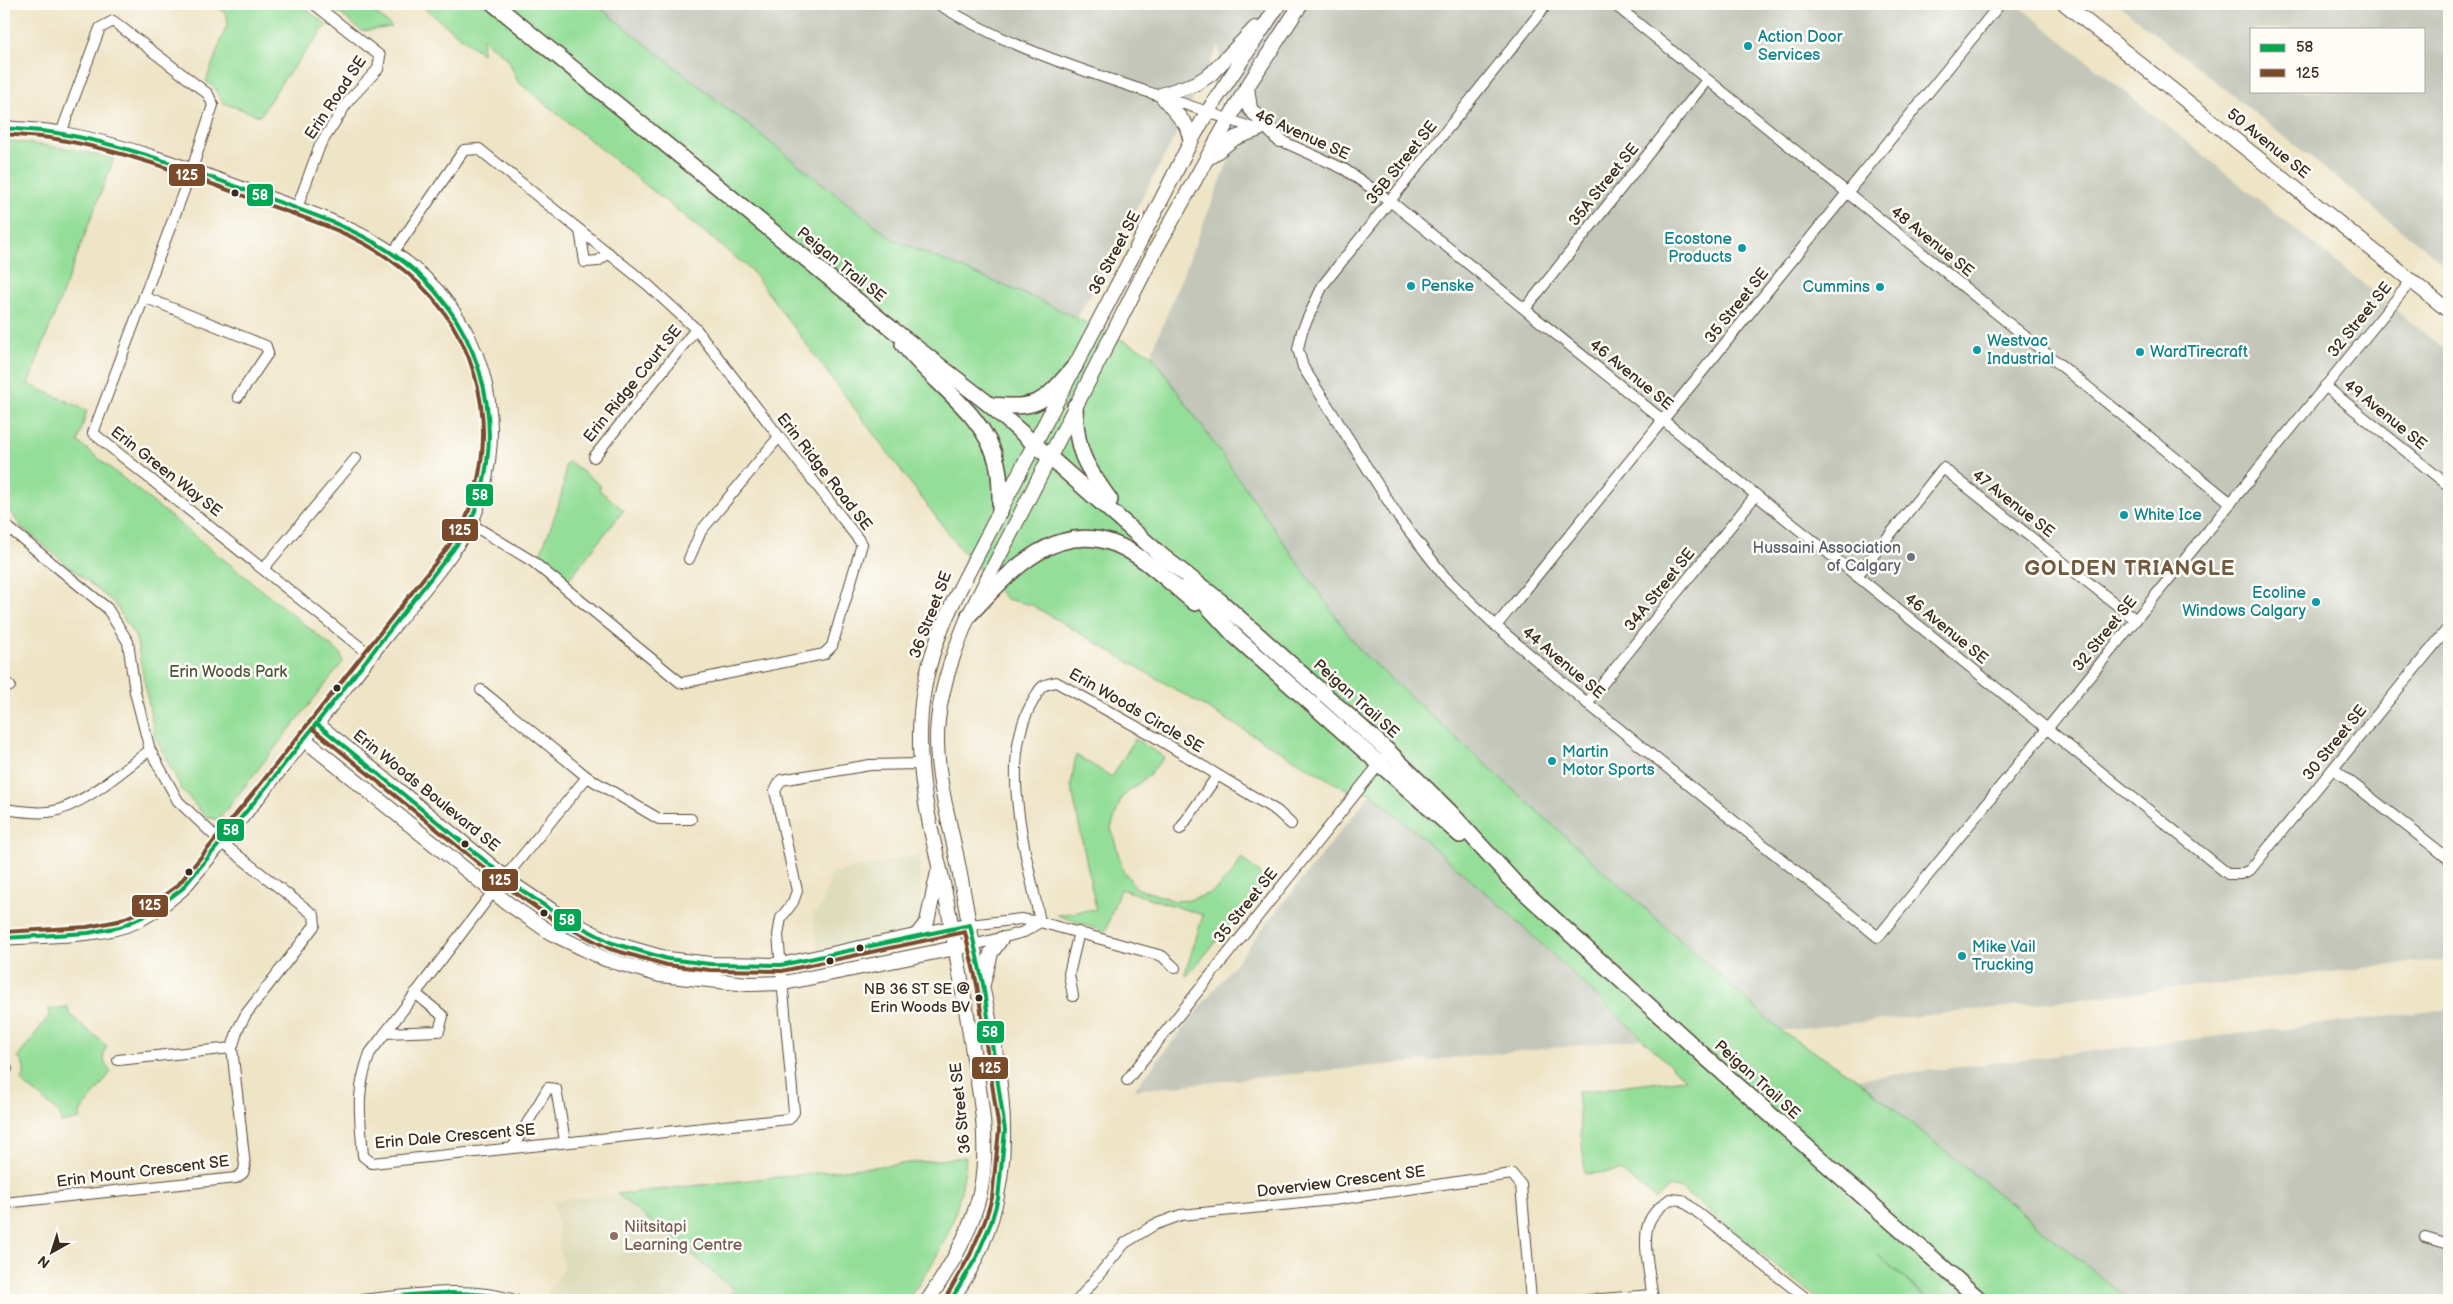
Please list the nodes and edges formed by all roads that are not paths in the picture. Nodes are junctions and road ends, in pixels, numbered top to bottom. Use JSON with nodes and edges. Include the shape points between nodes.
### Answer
{"nodes":[{"id":1,"x":314,"y":4,"type":"edge"},
{"id":2,"x":494,"y":4,"type":"edge"},
{"id":3,"x":938,"y":4,"type":"edge"},
{"id":4,"x":1301,"y":4,"type":"edge"},
{"id":5,"x":1548,"y":4,"type":"edge"},
{"id":6,"x":1614,"y":4,"type":"edge"},
{"id":7,"x":2000,"y":4,"type":"edge"},
{"id":8,"x":2065,"y":4,"type":"edge"},
{"id":9,"x":1277,"y":7,"type":"edge"},
{"id":10,"x":1707,"y":80,"type":"junction"},
{"id":11,"x":1247,"y":87,"type":"junction"},
{"id":12,"x":1161,"y":95,"type":"junction"},
{"id":13,"x":1208,"y":111,"type":"junction"},
{"id":14,"x":1228,"y":119,"type":"junction"},
{"id":15,"x":4,"y":128,"type":"edge"},
{"id":16,"x":1257,"y":130,"type":"junction"},
{"id":17,"x":61,"y":133,"type":"junction"},
{"id":18,"x":1280,"y":140,"type":"junction"},
{"id":19,"x":1191,"y":141,"type":"junction"},
{"id":20,"x":1204,"y":162,"type":"junction"},
{"id":21,"x":192,"y":169,"type":"junction"},
{"id":22,"x":1848,"y":193,"type":"junction"},
{"id":23,"x":1390,"y":202,"type":"junction"},
{"id":24,"x":297,"y":208,"type":"junction"},
{"id":25,"x":580,"y":230,"type":"junction"},
{"id":26,"x":393,"y":253,"type":"junction"},
{"id":27,"x":609,"y":254,"type":"junction"},
{"id":28,"x":2411,"y":281,"type":"junction"},
{"id":29,"x":144,"y":297,"type":"junction"},
{"id":30,"x":1524,"y":309,"type":"junction"},
{"id":31,"x":2449,"y":311,"type":"edge"},
{"id":32,"x":892,"y":329,"type":"junction"},
{"id":33,"x":696,"y":330,"type":"junction"},
{"id":34,"x":1298,"y":350,"type":"joint"},
{"id":35,"x":1075,"y":366,"type":"junction"},
{"id":36,"x":2325,"y":386,"type":"junction"},
{"id":37,"x":238,"y":398,"type":"dead end"},
{"id":38,"x":990,"y":405,"type":"junction"},
{"id":39,"x":1075,"y":406,"type":"junction"},
{"id":40,"x":1662,"y":420,"type":"junction"},
{"id":41,"x":778,"y":438,"type":"junction"},
{"id":42,"x":1035,"y":442,"type":"junction"},
{"id":43,"x":1049,"y":455,"type":"junction"},
{"id":44,"x":594,"y":457,"type":"dead end"},
{"id":45,"x":356,"y":458,"type":"dead end"},
{"id":46,"x":2449,"y":486,"type":"edge"},
{"id":47,"x":1756,"y":495,"type":"junction"},
{"id":48,"x":2231,"y":503,"type":"junction"},
{"id":49,"x":1000,"y":512,"type":"junction"},
{"id":50,"x":4,"y":524,"type":"edge"},
{"id":51,"x":471,"y":524,"type":"junction"},
{"id":52,"x":1129,"y":526,"type":"junction"},
{"id":53,"x":1162,"y":556,"type":"junction"},
{"id":54,"x":689,"y":559,"type":"dead end"},
{"id":55,"x":264,"y":568,"type":"junction"},
{"id":56,"x":1857,"y":576,"type":"junction"},
{"id":57,"x":969,"y":615,"type":"junction"},
{"id":58,"x":2136,"y":620,"type":"junction"},
{"id":59,"x":1496,"y":626,"type":"junction"},
{"id":60,"x":2449,"y":627,"type":"edge"},
{"id":61,"x":1236,"y":636,"type":"junction"},
{"id":62,"x":370,"y":655,"type":"junction"},
{"id":63,"x":481,"y":690,"type":"dead end"},
{"id":64,"x":1587,"y":703,"type":"junction"},
{"id":65,"x":317,"y":724,"type":"junction"},
{"id":66,"x":2047,"y":729,"type":"junction"},
{"id":67,"x":305,"y":740,"type":"junction"},
{"id":68,"x":150,"y":750,"type":"junction"},
{"id":69,"x":1389,"y":752,"type":"junction"},
{"id":70,"x":919,"y":764,"type":"junction"},
{"id":71,"x":1378,"y":765,"type":"junction"},
{"id":72,"x":2334,"y":769,"type":"junction"},
{"id":73,"x":1217,"y":776,"type":"junction"},
{"id":74,"x":587,"y":777,"type":"junction"},
{"id":75,"x":4,"y":809,"type":"edge"},
{"id":76,"x":691,"y":820,"type":"dead end"},
{"id":77,"x":1291,"y":824,"type":"dead end"},
{"id":78,"x":1180,"y":829,"type":"dead end"},
{"id":79,"x":222,"y":843,"type":"junction"},
{"id":80,"x":2449,"y":859,"type":"edge"},
{"id":81,"x":939,"y":866,"type":"junction"},
{"id":82,"x":2241,"y":874,"type":"joint"},
{"id":83,"x":505,"y":878,"type":"junction"},
{"id":84,"x":1514,"y":882,"type":"junction"},
{"id":85,"x":493,"y":892,"type":"junction"},
{"id":86,"x":1040,"y":922,"type":"junction"},
{"id":87,"x":970,"y":925,"type":"junction"},
{"id":88,"x":952,"y":928,"type":"junction"},
{"id":89,"x":1079,"y":932,"type":"junction"},
{"id":90,"x":917,"y":935,"type":"junction"},
{"id":91,"x":1878,"y":937,"type":"joint"},
{"id":92,"x":4,"y":938,"type":"edge"},
{"id":93,"x":1002,"y":940,"type":"junction"},
{"id":94,"x":973,"y":945,"type":"junction"},
{"id":95,"x":956,"y":948,"type":"junction"},
{"id":96,"x":782,"y":965,"type":"junction"},
{"id":97,"x":1175,"y":968,"type":"dead end"},
{"id":98,"x":784,"y":984,"type":"junction"},
{"id":99,"x":983,"y":984,"type":"junction"},
{"id":100,"x":415,"y":993,"type":"junction"},
{"id":101,"x":1072,"y":996,"type":"dead end"},
{"id":102,"x":385,"y":1033,"type":"junction"},
{"id":103,"x":232,"y":1048,"type":"junction"},
{"id":104,"x":118,"y":1060,"type":"dead end"},
{"id":105,"x":1127,"y":1080,"type":"dead end"},
{"id":106,"x":565,"y":1142,"type":"junction"},
{"id":107,"x":513,"y":1147,"type":"junction"},
{"id":108,"x":4,"y":1203,"type":"edge"},
{"id":109,"x":2425,"y":1237,"type":"dead end"},
{"id":110,"x":2449,"y":1244,"type":"edge"},
{"id":111,"x":1652,"y":1298,"type":"edge"},
{"id":112,"x":361,"y":1300,"type":"edge"},
{"id":113,"x":515,"y":1300,"type":"edge"},
{"id":114,"x":928,"y":1300,"type":"edge"},
{"id":115,"x":951,"y":1300,"type":"edge"},
{"id":116,"x":1078,"y":1300,"type":"edge"},
{"id":117,"x":1531,"y":1300,"type":"edge"},
{"id":118,"x":1590,"y":1300,"type":"edge"},
{"id":119,"x":1808,"y":1300,"type":"edge"},
{"id":120,"x":1980,"y":1300,"type":"edge"}],
"edges":[{"from":1,"to":24,"type":"street","name":"Erin Road SE","via":[[380,56],[378,70],[349,100],[320,145]]},
{"from":2,"to":32,"type":"main road","name":"Peigan Trail SE"},
{"from":3,"to":12,"type":"street","name":"46 Avenue SE","via":[[1000,37]]},
{"from":4,"to":11,"type":"street"},
{"from":5,"to":23,"type":"street","name":"35B Street SE"},
{"from":6,"to":10,"type":"street","name":"48 Avenue SE"},
{"from":7,"to":22,"type":"street","name":"35 Street SE"},
{"from":8,"to":28,"type":"street","name":"50 Avenue SE"},
{"from":9,"to":12,"type":"street","via":[[1211,74]]},
{"from":9,"to":13,"type":"street","name":"36 Street SE"},
{"from":10,"to":22,"type":"street","name":"48 Avenue SE"},
{"from":10,"to":30,"type":"street","name":"35A Street SE"},
{"from":11,"to":14,"type":"street"},
{"from":11,"to":18,"type":"street","via":[[1250,109]]},
{"from":12,"to":13,"type":"street","name":"46 Avenue SE"},
{"from":12,"to":19,"type":"street","via":[[1186,125]]},
{"from":13,"to":14,"type":"street","name":"46 Avenue SE"},
{"from":13,"to":19,"type":"street","name":"36 Street SE"},
{"from":14,"to":16,"type":"street","name":"46 Avenue SE"},
{"from":14,"to":20,"type":"street"},
{"from":15,"to":17,"type":"street"},
{"from":16,"to":18,"type":"street","name":"46 Avenue SE"},
{"from":16,"to":20,"type":"street","via":[[1235,138]]},
{"from":17,"to":21,"type":"street"},
{"from":17,"to":21,"type":"street","name":"Erin Green Way SE","via":[[100,28],[113,21],[208,94],[213,105]]},
{"from":18,"to":23,"type":"street","name":"46 Avenue SE","via":[[1344,169]]},
{"from":19,"to":35,"type":"street","name":"36 Street SE"},
{"from":20,"to":39,"type":"street"},
{"from":21,"to":24,"type":"street"},
{"from":21,"to":29,"type":"street","name":"Erin Green Way SE"},
{"from":22,"to":40,"type":"street","name":"35 Street SE"},
{"from":22,"to":48,"type":"street","name":"48 Avenue SE"},
{"from":23,"to":30,"type":"street","name":"46 Avenue SE"},
{"from":23,"to":34,"type":"street","name":"35B Street SE","via":[[1323,285],[1302,331]]},
{"from":24,"to":26,"type":"street","via":[[360,234]]},
{"from":25,"to":26,"type":"street","name":"Erin Ridge Road SE","via":[[479,149],[464,150]]},
{"from":25,"to":27,"type":"street","name":"Erin Ridge Road SE"},
{"from":25,"to":27,"type":"street","via":[[585,262],[598,261]]},
{"from":26,"to":51,"type":"street","via":[[437,291],[460,323],[487,387],[491,422],[490,458],[484,488]]},
{"from":27,"to":33,"type":"street","name":"Erin Ridge Road SE"},
{"from":28,"to":31,"type":"street","name":"50 Avenue SE"},
{"from":28,"to":36,"type":"street","name":"32 Street SE"},
{"from":29,"to":37,"type":"street","via":[[266,346],[268,353]]},
{"from":29,"to":55,"type":"street","name":"Erin Green Way SE","via":[[93,433]]},
{"from":30,"to":40,"type":"street","name":"46 Avenue SE"},
{"from":32,"to":38,"type":"main road","name":"Peigan Trail SE"},
{"from":32,"to":49,"type":"main road","via":[[915,360],[983,431],[997,463]]},
{"from":33,"to":41,"type":"street","name":"Erin Ridge Road SE"},
{"from":33,"to":44,"type":"street","name":"Erin Ridge Court SE"},
{"from":34,"to":59,"type":"street","name":"44 Avenue SE","via":[[1303,367],[1399,518],[1444,577]]},
{"from":35,"to":38,"type":"main road","via":[[1053,391],[1034,404],[1019,407]]},
{"from":35,"to":42,"type":"street","name":"36 Street SE"},
{"from":36,"to":46,"type":"street","name":"49 Avenue SE"},
{"from":36,"to":48,"type":"street","name":"32 Street SE"},
{"from":38,"to":42,"type":"main road","name":"Peigan Trail SE"},
{"from":39,"to":43,"type":"street"},
{"from":39,"to":52,"type":"main road","via":[[1078,449],[1096,481]]},
{"from":40,"to":47,"type":"street","name":"46 Avenue SE"},
{"from":40,"to":59,"type":"street","name":"35 Street SE"},
{"from":41,"to":51,"type":"street","name":"Erin Ridge Road SE","via":[[862,544],[832,646],[824,654],[681,683],[532,561]]},
{"from":41,"to":54,"type":"street","via":[[702,531]]},
{"from":42,"to":43,"type":"main road","name":"Peigan Trail SE"},
{"from":42,"to":49,"type":"street","name":"36 Street SE"},
{"from":43,"to":52,"type":"main road","name":"Peigan Trail SE"},
{"from":43,"to":57,"type":"street"},
{"from":45,"to":55,"type":"street"},
{"from":47,"to":56,"type":"street","name":"46 Avenue SE"},
{"from":47,"to":64,"type":"street","name":"34A Street SE"},
{"from":48,"to":58,"type":"street","name":"32 Street SE"},
{"from":49,"to":70,"type":"street","name":"36 Street SE","via":[[962,580],[936,644],[924,685],[919,721]]},
{"from":50,"to":68,"type":"street","name":"Erin Mount Crescent SE","via":[[107,608],[128,642],[135,692]]},
{"from":51,"to":62,"type":"street"},
{"from":52,"to":53,"type":"main road","name":"Peigan Trail SE"},
{"from":53,"to":61,"type":"main road","name":"Peigan Trail SE"},
{"from":53,"to":69,"type":"main road","name":"Peigan Trail SE","via":[[1220,601]]},
{"from":55,"to":62,"type":"street","name":"Erin Green Way SE"},
{"from":56,"to":58,"type":"street","name":"47 Avenue SE","via":[[1943,468]]},
{"from":56,"to":66,"type":"street","name":"46 Avenue SE"},
{"from":57,"to":61,"type":"main road","via":[[1015,568],[1043,548],[1069,540],[1093,539],[1115,544],[1143,561]]},
{"from":57,"to":87,"type":"street","via":[[944,689],[938,721],[938,763]]},
{"from":58,"to":66,"type":"street","name":"32 Street SE"},
{"from":59,"to":64,"type":"street","name":"44 Avenue SE"},
{"from":60,"to":72,"type":"street","name":"30 Street SE"},
{"from":61,"to":71,"type":"main road","name":"Peigan Trail SE"},
{"from":62,"to":65,"type":"street"},
{"from":63,"to":74,"type":"street"},
{"from":64,"to":91,"type":"street","name":"44 Avenue SE"},
{"from":65,"to":67,"type":"street"},
{"from":65,"to":83,"type":"street","name":"Erin Woods Boulevard SE"},
{"from":66,"to":82,"type":"street","name":"46 Avenue SE","via":[[2228,874]]},
{"from":66,"to":91,"type":"street","name":"32 Street SE"},
{"from":67,"to":79,"type":"street"},
{"from":67,"to":85,"type":"street"},
{"from":68,"to":75,"type":"street","via":[[93,792],[58,810]]},
{"from":68,"to":79,"type":"street","name":"Erin Mount Crescent SE","via":[[178,801]]},
{"from":69,"to":71,"type":"street","name":"35 Street SE"},
{"from":69,"to":84,"type":"main road","name":"Peigan Trail SE"},
{"from":70,"to":81,"type":"street","name":"36 Street SE"},
{"from":70,"to":96,"type":"street","name":"Erin Dale Crescent SE","via":[[870,765],[781,780],[775,791],[797,891],[781,918],[778,935]]},
{"from":71,"to":84,"type":"main road","name":"Peigan Trail SE"},
{"from":71,"to":105,"type":"street","name":"35 Street SE"},
{"from":72,"to":80,"type":"street"},
{"from":72,"to":82,"type":"street","name":"30 Street SE","via":[[2250,870]]},
{"from":73,"to":77,"type":"street","name":"Erin Woods Circle SE","via":[[1277,811]]},
{"from":73,"to":78,"type":"street"},
{"from":73,"to":86,"type":"street","name":"Erin Woods Circle SE","via":[[1056,682],[1042,687],[1028,711],[1016,766],[1017,804]]},
{"from":74,"to":76,"type":"street","via":[[659,819]]},
{"from":74,"to":83,"type":"street","name":"Erin Dale Crescent SE"},
{"from":79,"to":92,"type":"street","via":[[182,889],[160,908],[134,922],[108,930]]},
{"from":79,"to":103,"type":"street","name":"Erin Mount Crescent SE","via":[[314,915],[315,925],[246,1014]]},
{"from":81,"to":88,"type":"street","name":"36 Street SE"},
{"from":81,"to":90,"type":"street","via":[[927,922]]},
{"from":83,"to":85,"type":"street","name":"Erin Dale Crescent SE"},
{"from":83,"to":96,"type":"street","name":"Erin Woods Boulevard SE","via":[[560,916],[612,943],[668,959],[710,964]]},
{"from":84,"to":120,"type":"main road","name":"Peigan Trail SE","via":[[1703,1055]]},
{"from":85,"to":98,"type":"street","via":[[551,933],[605,959],[660,975]]},
{"from":85,"to":100,"type":"street","name":"Erin Dale Crescent SE"},
{"from":86,"to":87,"type":"street","via":[[1021,919]]},
{"from":86,"to":89,"type":"street"},
{"from":86,"to":93,"type":"street"},
{"from":87,"to":88,"type":"street","name":"Erin Woods Boulevard SE"},
{"from":87,"to":94,"type":"street"},
{"from":88,"to":90,"type":"street","name":"Erin Woods Boulevard SE"},
{"from":88,"to":95,"type":"street","name":"36 Street SE"},
{"from":89,"to":97,"type":"street","via":[[1162,956]]},
{"from":89,"to":101,"type":"street","via":[[1068,974]]},
{"from":90,"to":96,"type":"street","name":"Erin Woods Boulevard SE"},
{"from":93,"to":94,"type":"street"},
{"from":93,"to":99,"type":"street","via":[[991,953]]},
{"from":94,"to":95,"type":"street"},
{"from":94,"to":99,"type":"street"},
{"from":95,"to":98,"type":"street"},
{"from":95,"to":114,"type":"street","name":"36 Street SE","via":[[982,1103],[984,1164],[973,1217],[960,1247]]},
{"from":96,"to":98,"type":"street","name":"Erin Dale Crescent SE"},
{"from":98,"to":106,"type":"street","name":"Erin Dale Crescent SE","via":[[794,1112],[789,1119]]},
{"from":99,"to":115,"type":"street","via":[[1005,1130],[1002,1170],[992,1223]]},
{"from":100,"to":102,"type":"street","name":"Erin Dale Crescent SE"},
{"from":100,"to":102,"type":"street","via":[[443,1016],[438,1031]]},
{"from":102,"to":107,"type":"street","name":"Erin Dale Crescent SE","via":[[370,1053],[360,1078],[358,1097],[363,1156],[372,1163]]},
{"from":103,"to":104,"type":"street"},
{"from":103,"to":108,"type":"street","name":"Erin Mount Crescent SE","via":[[246,1166],[236,1178]]},
{"from":106,"to":107,"type":"street","name":"Erin Dale Crescent SE"},
{"from":106,"to":107,"type":"street","via":[[556,1089],[548,1088]]},
{"from":109,"to":110,"type":"street"},
{"from":111,"to":118,"type":"street"},
{"from":111,"to":119,"type":"street","via":[[1646,1242],[1648,1223],[1658,1208],[1670,1199],[1682,1200]]},
{"from":112,"to":113,"type":"street","via":[[462,1292]]},
{"from":116,"to":117,"type":"street","name":"Doverview Crescent SE","via":[[1125,1243],[1154,1225],[1181,1215],[1333,1200],[1512,1174],[1521,1185]]}]}
